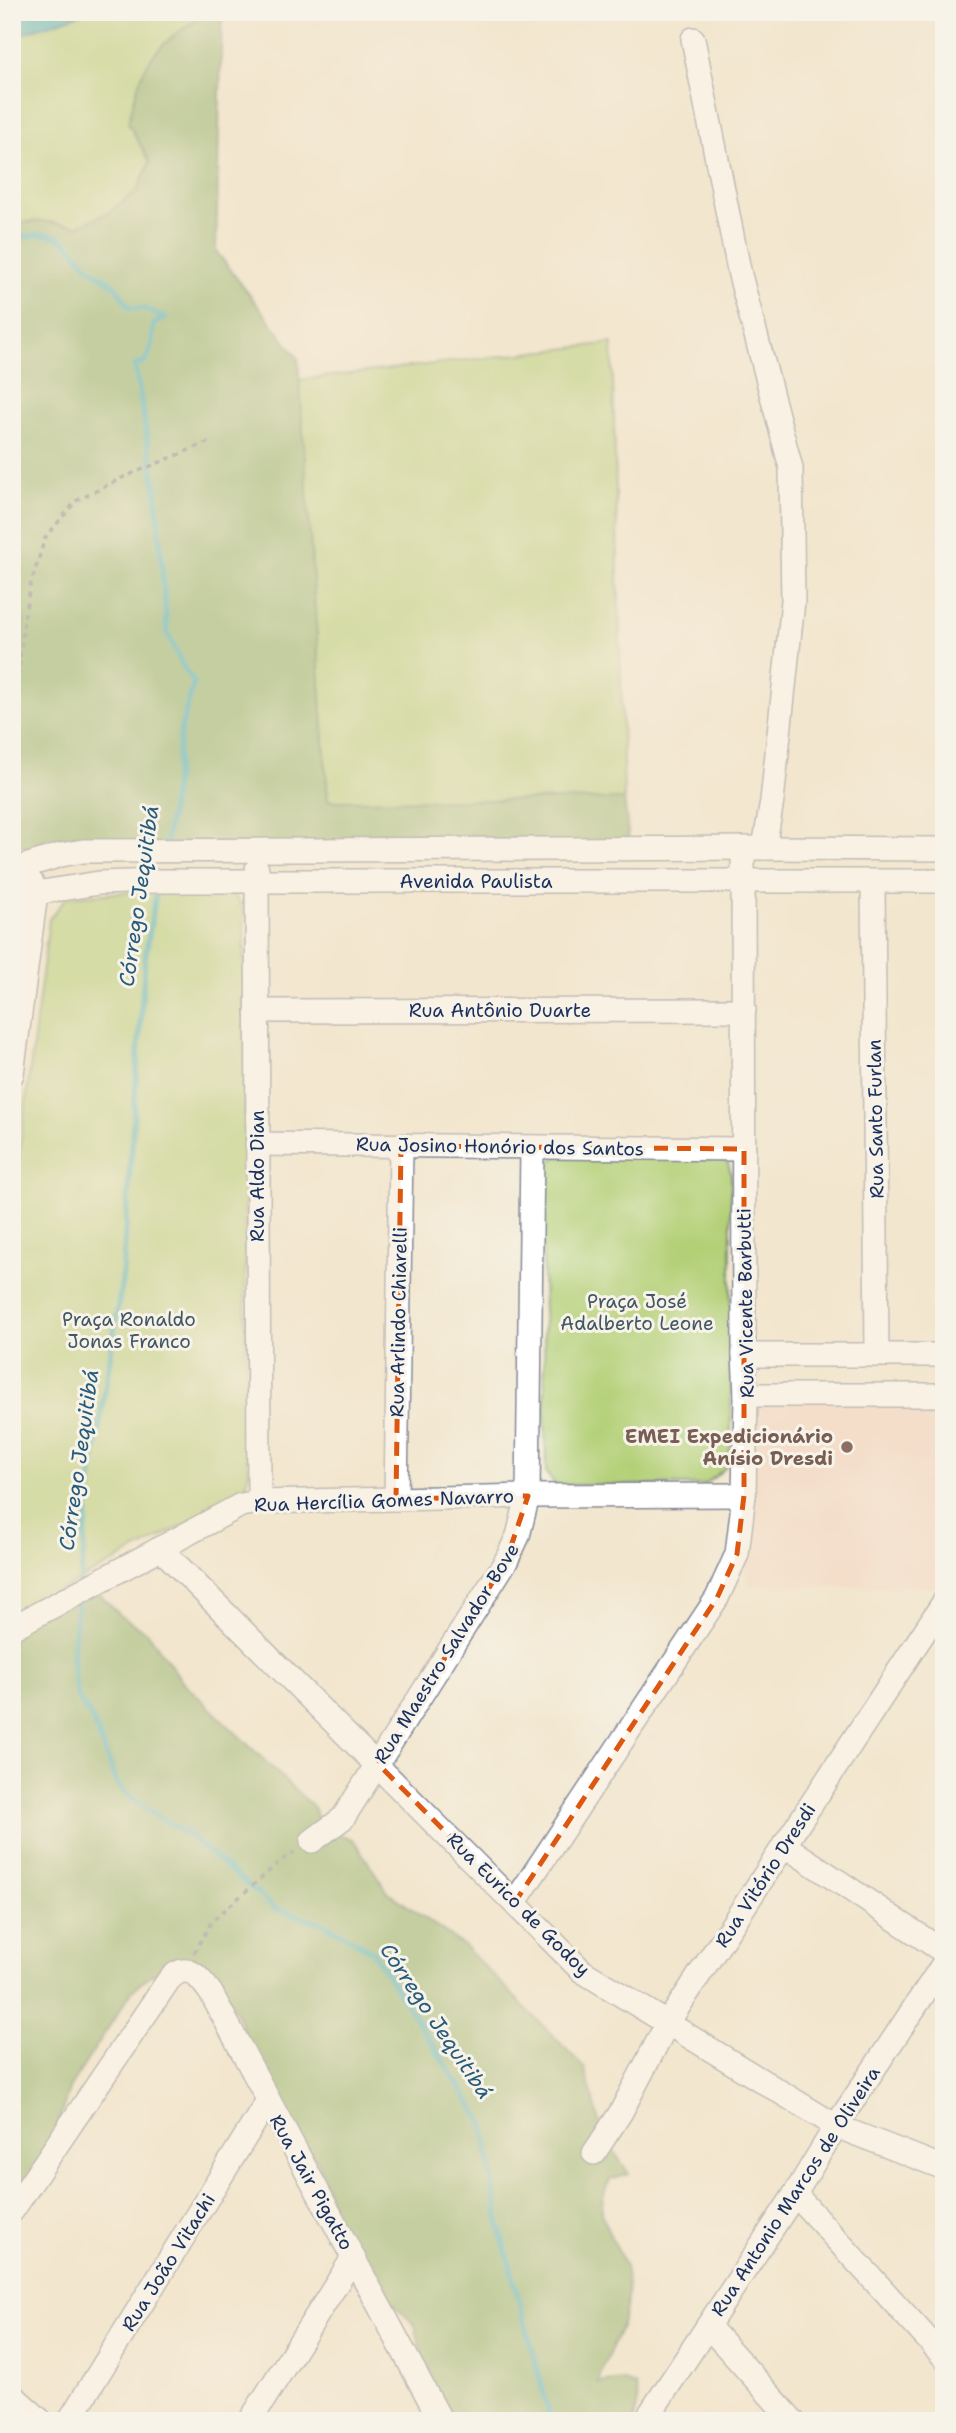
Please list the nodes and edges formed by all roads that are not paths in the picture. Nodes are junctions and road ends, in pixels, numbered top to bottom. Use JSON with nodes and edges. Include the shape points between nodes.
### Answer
{"nodes":[{"id":1,"x":693,"y":39,"type":"dead end"},
{"id":2,"x":753,"y":848,"type":"junction"},
{"id":3,"x":944,"y":849,"type":"edge"},
{"id":4,"x":257,"y":850,"type":"junction"},
{"id":5,"x":19,"y":868,"type":"edge"},
{"id":6,"x":743,"y":881,"type":"junction"},
{"id":7,"x":944,"y":881,"type":"edge"},
{"id":8,"x":257,"y":882,"type":"junction"},
{"id":9,"x":873,"y":882,"type":"junction"},
{"id":10,"x":36,"y":893,"type":"junction"},
{"id":11,"x":12,"y":905,"type":"edge"},
{"id":12,"x":744,"y":1010,"type":"junction"},
{"id":13,"x":257,"y":1011,"type":"junction"},
{"id":14,"x":12,"y":1074,"type":"edge"},
{"id":15,"x":257,"y":1144,"type":"junction"},
{"id":16,"x":401,"y":1146,"type":"junction"},
{"id":17,"x":533,"y":1147,"type":"junction"},
{"id":18,"x":744,"y":1149,"type":"junction"},
{"id":19,"x":744,"y":1355,"type":"junction"},
{"id":20,"x":877,"y":1355,"type":"junction"},
{"id":21,"x":944,"y":1355,"type":"edge"},
{"id":22,"x":746,"y":1395,"type":"junction"},
{"id":23,"x":944,"y":1395,"type":"edge"},
{"id":24,"x":744,"y":1495,"type":"junction"},
{"id":25,"x":528,"y":1496,"type":"junction"},
{"id":26,"x":396,"y":1499,"type":"junction"},
{"id":27,"x":259,"y":1502,"type":"junction"},
{"id":28,"x":160,"y":1548,"type":"junction"},
{"id":29,"x":944,"y":1602,"type":"edge"},
{"id":30,"x":12,"y":1628,"type":"edge"},
{"id":31,"x":377,"y":1764,"type":"junction"},
{"id":32,"x":312,"y":1841,"type":"road end"},
{"id":33,"x":784,"y":1845,"type":"junction"},
{"id":34,"x":515,"y":1902,"type":"junction"},
{"id":35,"x":944,"y":1952,"type":"edge"},
{"id":36,"x":944,"y":1963,"type":"edge"},
{"id":37,"x":667,"y":2024,"type":"junction"},
{"id":38,"x":267,"y":2102,"type":"junction"},
{"id":39,"x":836,"y":2126,"type":"junction"},
{"id":40,"x":594,"y":2153,"type":"dead end"},
{"id":41,"x":944,"y":2168,"type":"edge"},
{"id":42,"x":795,"y":2194,"type":"junction"},
{"id":43,"x":12,"y":2210,"type":"edge"},
{"id":44,"x":354,"y":2258,"type":"junction"},
{"id":45,"x":708,"y":2326,"type":"junction"},
{"id":46,"x":944,"y":2357,"type":"edge"},
{"id":47,"x":12,"y":2395,"type":"edge"},
{"id":48,"x":438,"y":2419,"type":"edge"},
{"id":49,"x":41,"y":2421,"type":"edge"},
{"id":50,"x":69,"y":2421,"type":"edge"},
{"id":51,"x":250,"y":2421,"type":"edge"},
{"id":52,"x":648,"y":2421,"type":"edge"},
{"id":53,"x":793,"y":2421,"type":"edge"}],
"edges":[{"from":1,"to":2,"type":"street","name":"Rua Vicente Barbutti","via":[[740,275],[791,468],[793,601],[772,801]]},
{"from":2,"to":3,"type":"street","name":"Avenida Paulista"},
{"from":2,"to":4,"type":"street","name":"Avenida Paulista"},
{"from":2,"to":6,"type":"street","name":"Rua Vicente Barbutti"},
{"from":4,"to":5,"type":"street","name":"Avenida Paulista","via":[[83,851]]},
{"from":4,"to":8,"type":"street","name":"Rua Aldo Dian"},
{"from":5,"to":10,"type":"street"},
{"from":6,"to":8,"type":"street","name":"Avenida Paulista"},
{"from":6,"to":9,"type":"street","name":"Avenida Paulista"},
{"from":6,"to":12,"type":"street","name":"Rua Vicente Barbutti"},
{"from":7,"to":9,"type":"street","name":"Avenida Paulista"},
{"from":8,"to":10,"type":"street","name":"Avenida Paulista","via":[[99,883]]},
{"from":8,"to":13,"type":"street","name":"Rua Aldo Dian"},
{"from":9,"to":20,"type":"street","name":"Rua Santo Furlan"},
{"from":10,"to":11,"type":"street","name":"Avenida Paulista"},
{"from":10,"to":14,"type":"street"},
{"from":12,"to":13,"type":"street","name":"Rua Antônio Duarte"},
{"from":12,"to":18,"type":"street","name":"Rua Vicente Barbutti"},
{"from":13,"to":15,"type":"street","name":"Rua Aldo Dian"},
{"from":15,"to":16,"type":"street","name":"Rua Josino Honório dos Santos"},
{"from":15,"to":27,"type":"street","name":"Rua Aldo Dian"},
{"from":16,"to":17,"type":"street","name":"Rua Josino Honório dos Santos"},
{"from":16,"to":26,"type":"street","name":"Rua Arlindo Chiarelli"},
{"from":17,"to":18,"type":"street","name":"Rua Josino Honório dos Santos"},
{"from":17,"to":25,"type":"street","name":"Rua Maestro Salvador Bove"},
{"from":18,"to":19,"type":"street","name":"Rua Vicente Barbutti"},
{"from":19,"to":20,"type":"street"},
{"from":19,"to":22,"type":"street","name":"Rua Vicente Barbutti"},
{"from":20,"to":21,"type":"street"},
{"from":22,"to":23,"type":"street"},
{"from":22,"to":24,"type":"street","name":"Rua Vicente Barbutti"},
{"from":24,"to":25,"type":"street","name":"Rua Hercília Gomes Navarro"},
{"from":24,"to":34,"type":"street","name":"Rua Vicente Barbutti","via":[[737,1554],[717,1598]]},
{"from":25,"to":26,"type":"street","name":"Rua Hercília Gomes Navarro"},
{"from":25,"to":31,"type":"street","name":"Rua Maestro Salvador Bove","via":[[506,1561]]},
{"from":26,"to":27,"type":"street","name":"Rua Hercília Gomes Navarro"},
{"from":27,"to":28,"type":"street","name":"Rua Hercília Gomes Navarro","via":[[241,1505]]},
{"from":28,"to":30,"type":"street","name":"Rua Hercília Gomes Navarro"},
{"from":28,"to":31,"type":"street","name":"Rua Eurico de Godoy"},
{"from":29,"to":33,"type":"street","name":"Rua Vitório Dresdi"},
{"from":31,"to":32,"type":"street","name":"Rua Maestro Salvador Bove","via":[[343,1818]]},
{"from":31,"to":34,"type":"street","name":"Rua Eurico de Godoy"},
{"from":33,"to":35,"type":"street"},
{"from":33,"to":37,"type":"street","name":"Rua Vitório Dresdi"},
{"from":34,"to":37,"type":"street","name":"Rua Eurico de Godoy","via":[[582,1971]]},
{"from":36,"to":39,"type":"street","name":"Rua Antonio Marcos de Oliveira"},
{"from":37,"to":39,"type":"street","name":"Rua Eurico de Godoy"},
{"from":37,"to":40,"type":"street","name":"Rua Vitório Dresdi"},
{"from":38,"to":43,"type":"street","name":"Rua Jair Pigatto","via":[[199,1976],[176,1976]]},
{"from":38,"to":44,"type":"street","name":"Rua Jair Pigatto"},
{"from":38,"to":50,"type":"street","name":"Rua João Vitachi"},
{"from":39,"to":41,"type":"street","name":"Rua Eurico de Godoy"},
{"from":39,"to":42,"type":"street","name":"Rua Antonio Marcos de Oliveira"},
{"from":42,"to":45,"type":"street","name":"Rua Antonio Marcos de Oliveira"},
{"from":42,"to":46,"type":"street"},
{"from":44,"to":48,"type":"street","name":"Rua Jair Pigatto"},
{"from":44,"to":51,"type":"street"},
{"from":45,"to":52,"type":"street","name":"Rua Antonio Marcos de Oliveira"},
{"from":45,"to":53,"type":"street"},
{"from":47,"to":49,"type":"street"}]}
